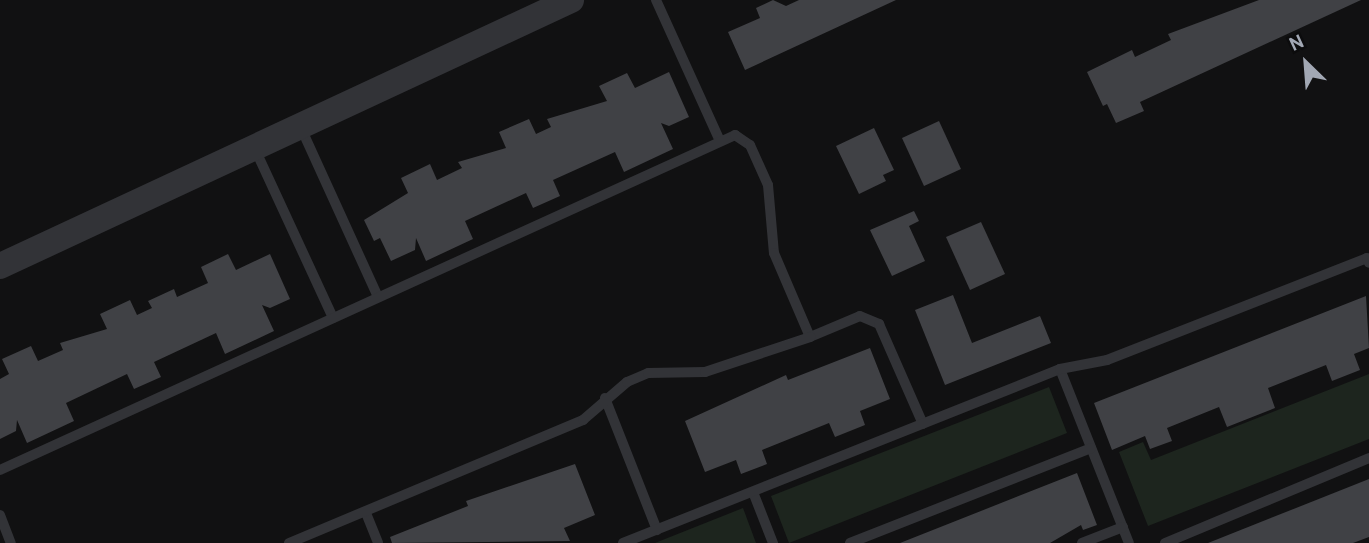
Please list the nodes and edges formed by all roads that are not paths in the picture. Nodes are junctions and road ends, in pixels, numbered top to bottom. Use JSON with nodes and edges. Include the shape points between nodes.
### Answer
{"nodes":[{"id":1,"x":571,"y":0,"type":"edge"},
{"id":2,"x":656,"y":0,"type":"edge"},
{"id":3,"x":300,"y":126,"type":"junction"},
{"id":4,"x":720,"y":141,"type":"junction"},
{"id":5,"x":255,"y":148,"type":"junction"},
{"id":6,"x":1369,"y":263,"type":"edge"},
{"id":7,"x":0,"y":266,"type":"edge"},
{"id":8,"x":378,"y":297,"type":"junction"},
{"id":9,"x":332,"y":318,"type":"junction"},
{"id":10,"x":810,"y":337,"type":"junction"},
{"id":11,"x":1060,"y":369,"type":"junction"},
{"id":12,"x":605,"y":398,"type":"junction"},
{"id":13,"x":923,"y":424,"type":"junction"},
{"id":14,"x":1091,"y":448,"type":"junction"},
{"id":15,"x":1369,"y":458,"type":"edge"},
{"id":16,"x":0,"y":470,"type":"edge"},
{"id":17,"x":753,"y":492,"type":"junction"},
{"id":18,"x":366,"y":513,"type":"junction"},
{"id":19,"x":0,"y":515,"type":"edge"},
{"id":20,"x":1123,"y":527,"type":"junction"},
{"id":21,"x":657,"y":530,"type":"junction"},
{"id":22,"x":11,"y":543,"type":"edge"},
{"id":23,"x":289,"y":543,"type":"edge"},
{"id":24,"x":378,"y":543,"type":"edge"},
{"id":25,"x":623,"y":543,"type":"edge"},
{"id":26,"x":774,"y":543,"type":"edge"},
{"id":27,"x":850,"y":543,"type":"edge"},
{"id":28,"x":1082,"y":543,"type":"edge"},
{"id":29,"x":1129,"y":543,"type":"edge"},
{"id":30,"x":1165,"y":543,"type":"edge"}],
"edges":[{"from":1,"to":3,"type":"street"},
{"from":2,"to":4,"type":"lane"},
{"from":3,"to":5,"type":"street"},
{"from":3,"to":8,"type":"lane"},
{"from":4,"to":8,"type":"lane"},
{"from":4,"to":10,"type":"lane","via":[[735,135],[750,145],[768,185],[774,253]]},
{"from":5,"to":7,"type":"street"},
{"from":5,"to":9,"type":"lane"},
{"from":6,"to":11,"type":"lane","via":[[1367,258],[1107,360]]},
{"from":8,"to":9,"type":"lane"},
{"from":9,"to":16,"type":"lane"},
{"from":10,"to":12,"type":"lane","via":[[705,372],[648,373]]},
{"from":10,"to":13,"type":"lane","via":[[860,316],[878,324]]},
{"from":11,"to":13,"type":"lane"},
{"from":11,"to":14,"type":"lane"},
{"from":12,"to":18,"type":"lane","via":[[583,419]]},
{"from":12,"to":21,"type":"lane"},
{"from":13,"to":17,"type":"lane"},
{"from":14,"to":20,"type":"lane"},
{"from":14,"to":27,"type":"lane"},
{"from":15,"to":30,"type":"lane"},
{"from":17,"to":21,"type":"lane"},
{"from":17,"to":26,"type":"lane"},
{"from":18,"to":23,"type":"lane"},
{"from":18,"to":24,"type":"lane"},
{"from":19,"to":22,"type":"lane"},
{"from":20,"to":28,"type":"lane"},
{"from":20,"to":29,"type":"lane"},
{"from":21,"to":25,"type":"lane"}]}
